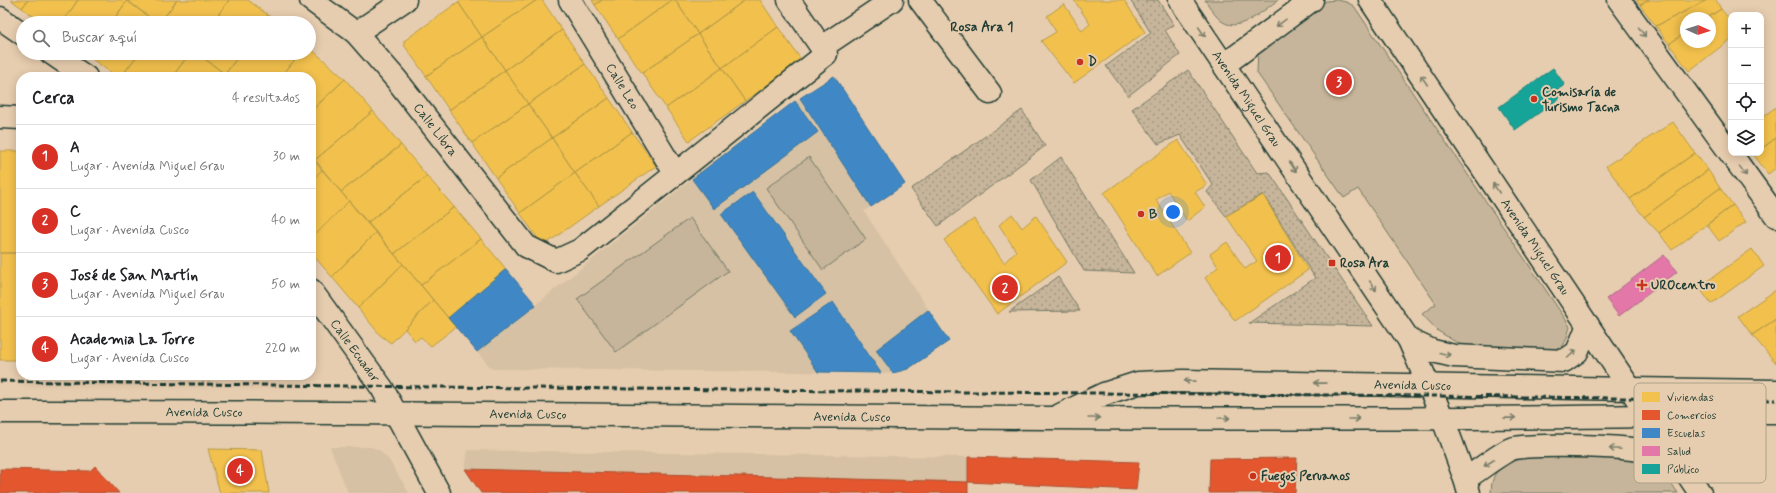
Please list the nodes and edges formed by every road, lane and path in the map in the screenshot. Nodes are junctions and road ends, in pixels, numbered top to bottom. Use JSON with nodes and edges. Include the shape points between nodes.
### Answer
{"nodes":[{"id":1,"x":311,"y":0,"type":"edge"},
{"id":2,"x":405,"y":0,"type":"edge"},
{"id":3,"x":570,"y":0,"type":"edge"},
{"id":4,"x":789,"y":0,"type":"edge"},
{"id":5,"x":892,"y":0,"type":"edge"},
{"id":6,"x":920,"y":0,"type":"edge"},
{"id":7,"x":1180,"y":0,"type":"edge"},
{"id":8,"x":1312,"y":0,"type":"edge"},
{"id":9,"x":1370,"y":0,"type":"edge"},
{"id":10,"x":1620,"y":0,"type":"edge"},
{"id":11,"x":0,"y":18,"type":"edge"},
{"id":12,"x":16,"y":29,"type":"edge"},
{"id":13,"x":356,"y":33,"type":"junction"},
{"id":14,"x":824,"y":51,"type":"junction"},
{"id":15,"x":61,"y":60,"type":"edge"},
{"id":16,"x":1224,"y":65,"type":"junction"},
{"id":17,"x":79,"y":72,"type":"edge"},
{"id":18,"x":990,"y":93,"type":"dead end"},
{"id":19,"x":0,"y":118,"type":"edge"},
{"id":20,"x":16,"y":118,"type":"edge"},
{"id":21,"x":675,"y":173,"type":"junction"},
{"id":22,"x":1776,"y":216,"type":"edge"},
{"id":23,"x":316,"y":297,"type":"edge"},
{"id":24,"x":1588,"y":325,"type":"junction"},
{"id":25,"x":1409,"y":340,"type":"junction"},
{"id":26,"x":1430,"y":385,"type":"junction"},
{"id":27,"x":1630,"y":389,"type":"junction"},
{"id":28,"x":1634,"y":389,"type":"edge"},
{"id":29,"x":1766,"y":391,"type":"edge"},
{"id":30,"x":1776,"y":391,"type":"edge"},
{"id":31,"x":1634,"y":395,"type":"edge"},
{"id":32,"x":0,"y":412,"type":"edge"},
{"id":33,"x":395,"y":414,"type":"junction"},
{"id":34,"x":1634,"y":416,"type":"edge"},
{"id":35,"x":1055,"y":417,"type":"junction"},
{"id":36,"x":1443,"y":419,"type":"junction"},
{"id":37,"x":1634,"y":451,"type":"edge"},
{"id":38,"x":1693,"y":483,"type":"edge"},
{"id":39,"x":1467,"y":486,"type":"edge"},
{"id":40,"x":439,"y":493,"type":"edge"},
{"id":41,"x":1700,"y":493,"type":"edge"}],
"edges":[{"from":1,"to":13,"type":"main road","name":"Calle Libra"},
{"from":2,"to":13,"type":"main road"},
{"from":3,"to":21,"type":"main road","name":"Calle Leo"},
{"from":4,"to":14,"type":"main road"},
{"from":5,"to":14,"type":"main road"},
{"from":6,"to":18,"type":"main road"},
{"from":7,"to":16,"type":"main road","name":"Avenida Miguel Grau","one_way":true},
{"from":8,"to":16,"type":"main road","one_way":true},
{"from":24,"to":9,"type":"main road","name":"Avenida Miguel Grau","one_way":true},
{"from":10,"to":22,"type":"main road","one_way":true},
{"from":11,"to":12,"type":"main road"},
{"from":13,"to":21,"type":"main road","name":"Calle Libra","via":[[526,246],[556,261],[580,250]]},
{"from":14,"to":21,"type":"main road"},
{"from":15,"to":17,"type":"main road"},
{"from":16,"to":25,"type":"main road","name":"Avenida Miguel Grau","one_way":true},
{"from":19,"to":20,"type":"main road"},
{"from":23,"to":33,"type":"main road","name":"Calle Ecuador","via":[[382,388]]},
{"from":25,"to":24,"type":"main road","one_way":true,"via":[[1433,351],[1454,356],[1564,361],[1576,352]]},
{"from":24,"to":27,"type":"main road","name":"Avenida Miguel Grau"},
{"from":25,"to":26,"type":"main road","name":"Avenida Miguel Grau"},
{"from":26,"to":27,"type":"main road","name":"Avenida Cusco"},
{"from":26,"to":35,"type":"main road","name":"Avenida Cusco","one_way":true,"via":[[1183,381],[1138,383],[1104,394]]},
{"from":26,"to":36,"type":"main road","name":"Avenida Miguel Grau"},
{"from":27,"to":28,"type":"main road","name":"Avenida Cusco"},
{"from":27,"to":31,"type":"main road","name":"Avenida Miguel Grau"},
{"from":29,"to":30,"type":"main road","name":"Avenida Cusco"},
{"from":32,"to":33,"type":"main road","name":"Avenida Cusco"},
{"from":33,"to":35,"type":"main road","name":"Avenida Cusco"},
{"from":33,"to":40,"type":"main road","name":"Calle Ecuador"},
{"from":36,"to":34,"type":"main road","name":"Avenida Cusco","one_way":true},
{"from":35,"to":36,"type":"main road","name":"Avenida Cusco","one_way":true},
{"from":36,"to":39,"type":"main road","name":"Avenida Miguel Grau"},
{"from":37,"to":39,"type":"main road","one_way":true,"via":[[1528,446],[1510,450]]},
{"from":38,"to":41,"type":"main road","name":"Avenida Miguel Grau"}]}
